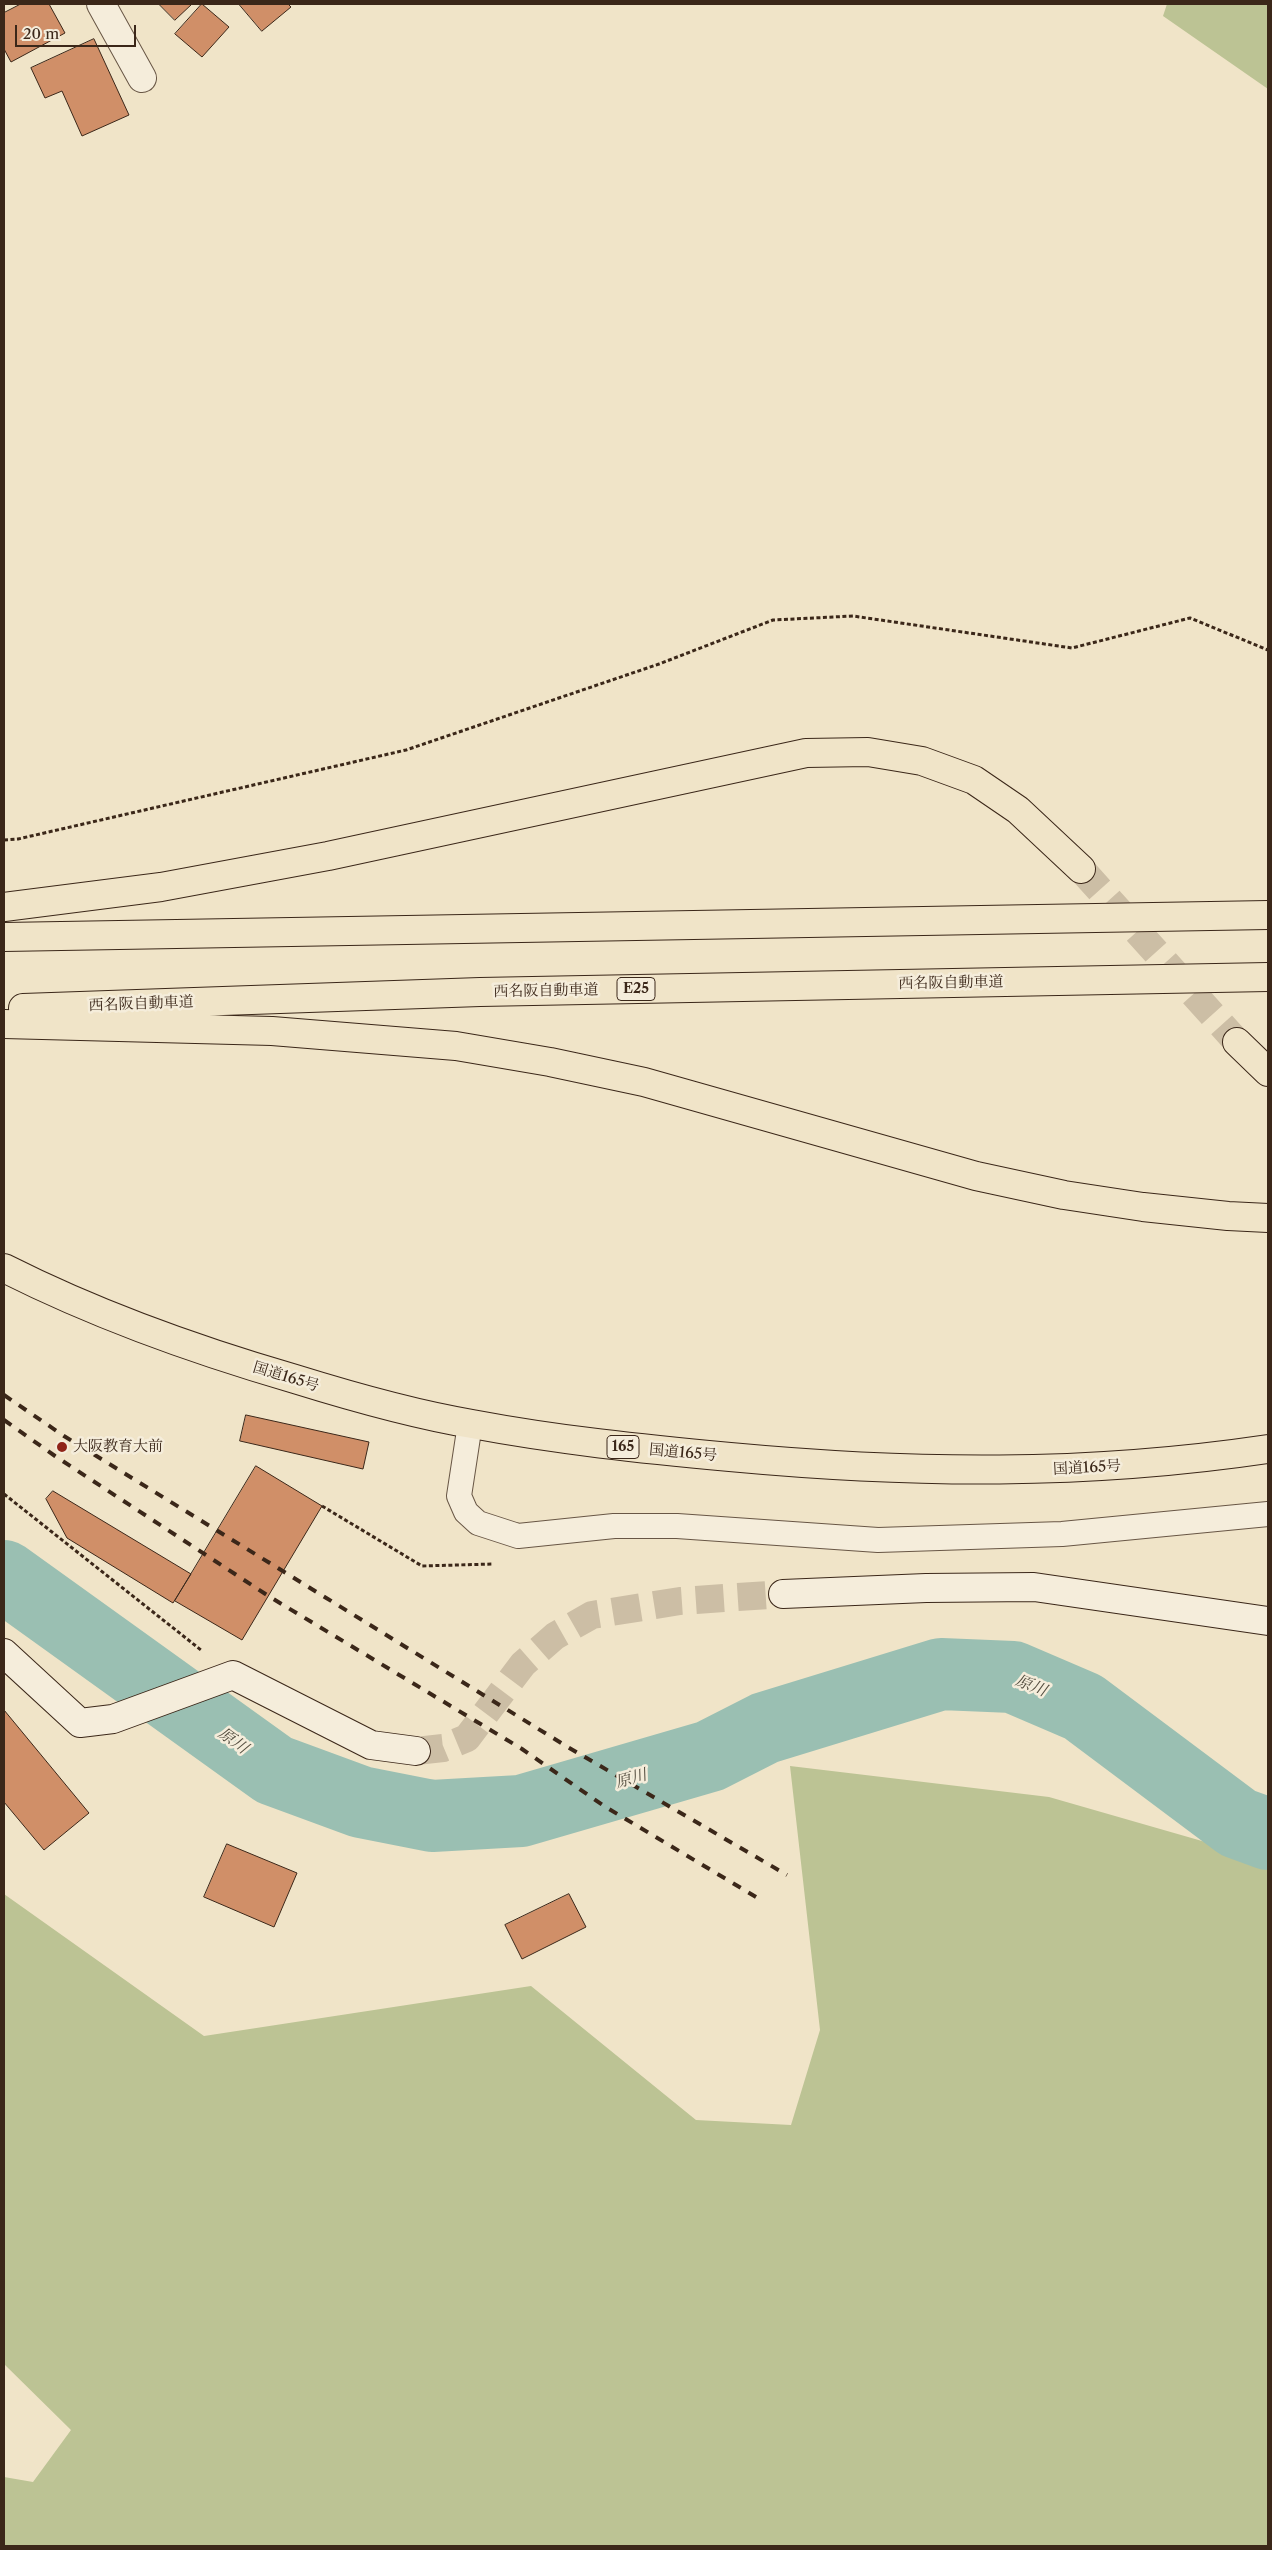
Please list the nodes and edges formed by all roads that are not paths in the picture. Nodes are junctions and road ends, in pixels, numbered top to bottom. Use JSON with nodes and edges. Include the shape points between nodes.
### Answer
{"nodes":[{"id":1,"x":100,"y":4,"type":"edge"},
{"id":2,"x":142,"y":78,"type":"dead end"},
{"id":3,"x":1081,"y":869,"type":"tunnel mouth"},
{"id":4,"x":4,"y":907,"type":"edge"},
{"id":5,"x":1268,"y":915,"type":"edge"},
{"id":6,"x":4,"y":937,"type":"edge"},
{"id":7,"x":1268,"y":977,"type":"edge"},
{"id":8,"x":4,"y":1008,"type":"edge"},
{"id":9,"x":4,"y":1024,"type":"edge"},
{"id":10,"x":1237,"y":1042,"type":"tunnel mouth"},
{"id":11,"x":1268,"y":1072,"type":"edge"},
{"id":12,"x":1268,"y":1218,"type":"edge"},
{"id":13,"x":4,"y":1268,"type":"edge"},
{"id":14,"x":470,"y":1424,"type":"junction"},
{"id":15,"x":1268,"y":1449,"type":"edge"},
{"id":16,"x":1268,"y":1514,"type":"edge"},
{"id":17,"x":783,"y":1594,"type":"tunnel mouth"},
{"id":18,"x":1268,"y":1621,"type":"edge"},
{"id":19,"x":4,"y":1653,"type":"edge"},
{"id":20,"x":416,"y":1751,"type":"tunnel mouth"}],
"edges":[{"from":1,"to":2,"type":"street"},
{"from":3,"to":4,"type":"highway","via":[[1018,810],[974,780],[922,761],[877,754],[806,753],[328,856],[162,887]]},
{"from":5,"to":6,"type":"highway"},
{"from":7,"to":8,"type":"highway","name":"西名阪自動車道","number":"E25","via":[[490,992]]},
{"from":9,"to":12,"type":"highway","via":[[272,1031],[456,1046],[644,1082],[976,1176],[1064,1195],[1143,1207]]},
{"from":10,"to":11,"type":"highway"},
{"from":13,"to":14,"type":"highway","name":"国道165号","number":"165","via":[[116,1319],[237,1362],[353,1397]]},
{"from":14,"to":15,"type":"highway","name":"国道165号","number":"165","via":[[637,1449],[790,1463],[940,1470],[1042,1471],[1141,1465]]},
{"from":14,"to":16,"type":"lane","via":[[459,1496],[466,1512],[478,1523],[518,1536],[614,1526],[677,1526],[878,1540],[1062,1534]]},
{"from":17,"to":18,"type":"street","via":[[1034,1587]]},
{"from":19,"to":20,"type":"street","via":[[80,1723],[113,1718],[233,1674],[371,1745]]}]}
